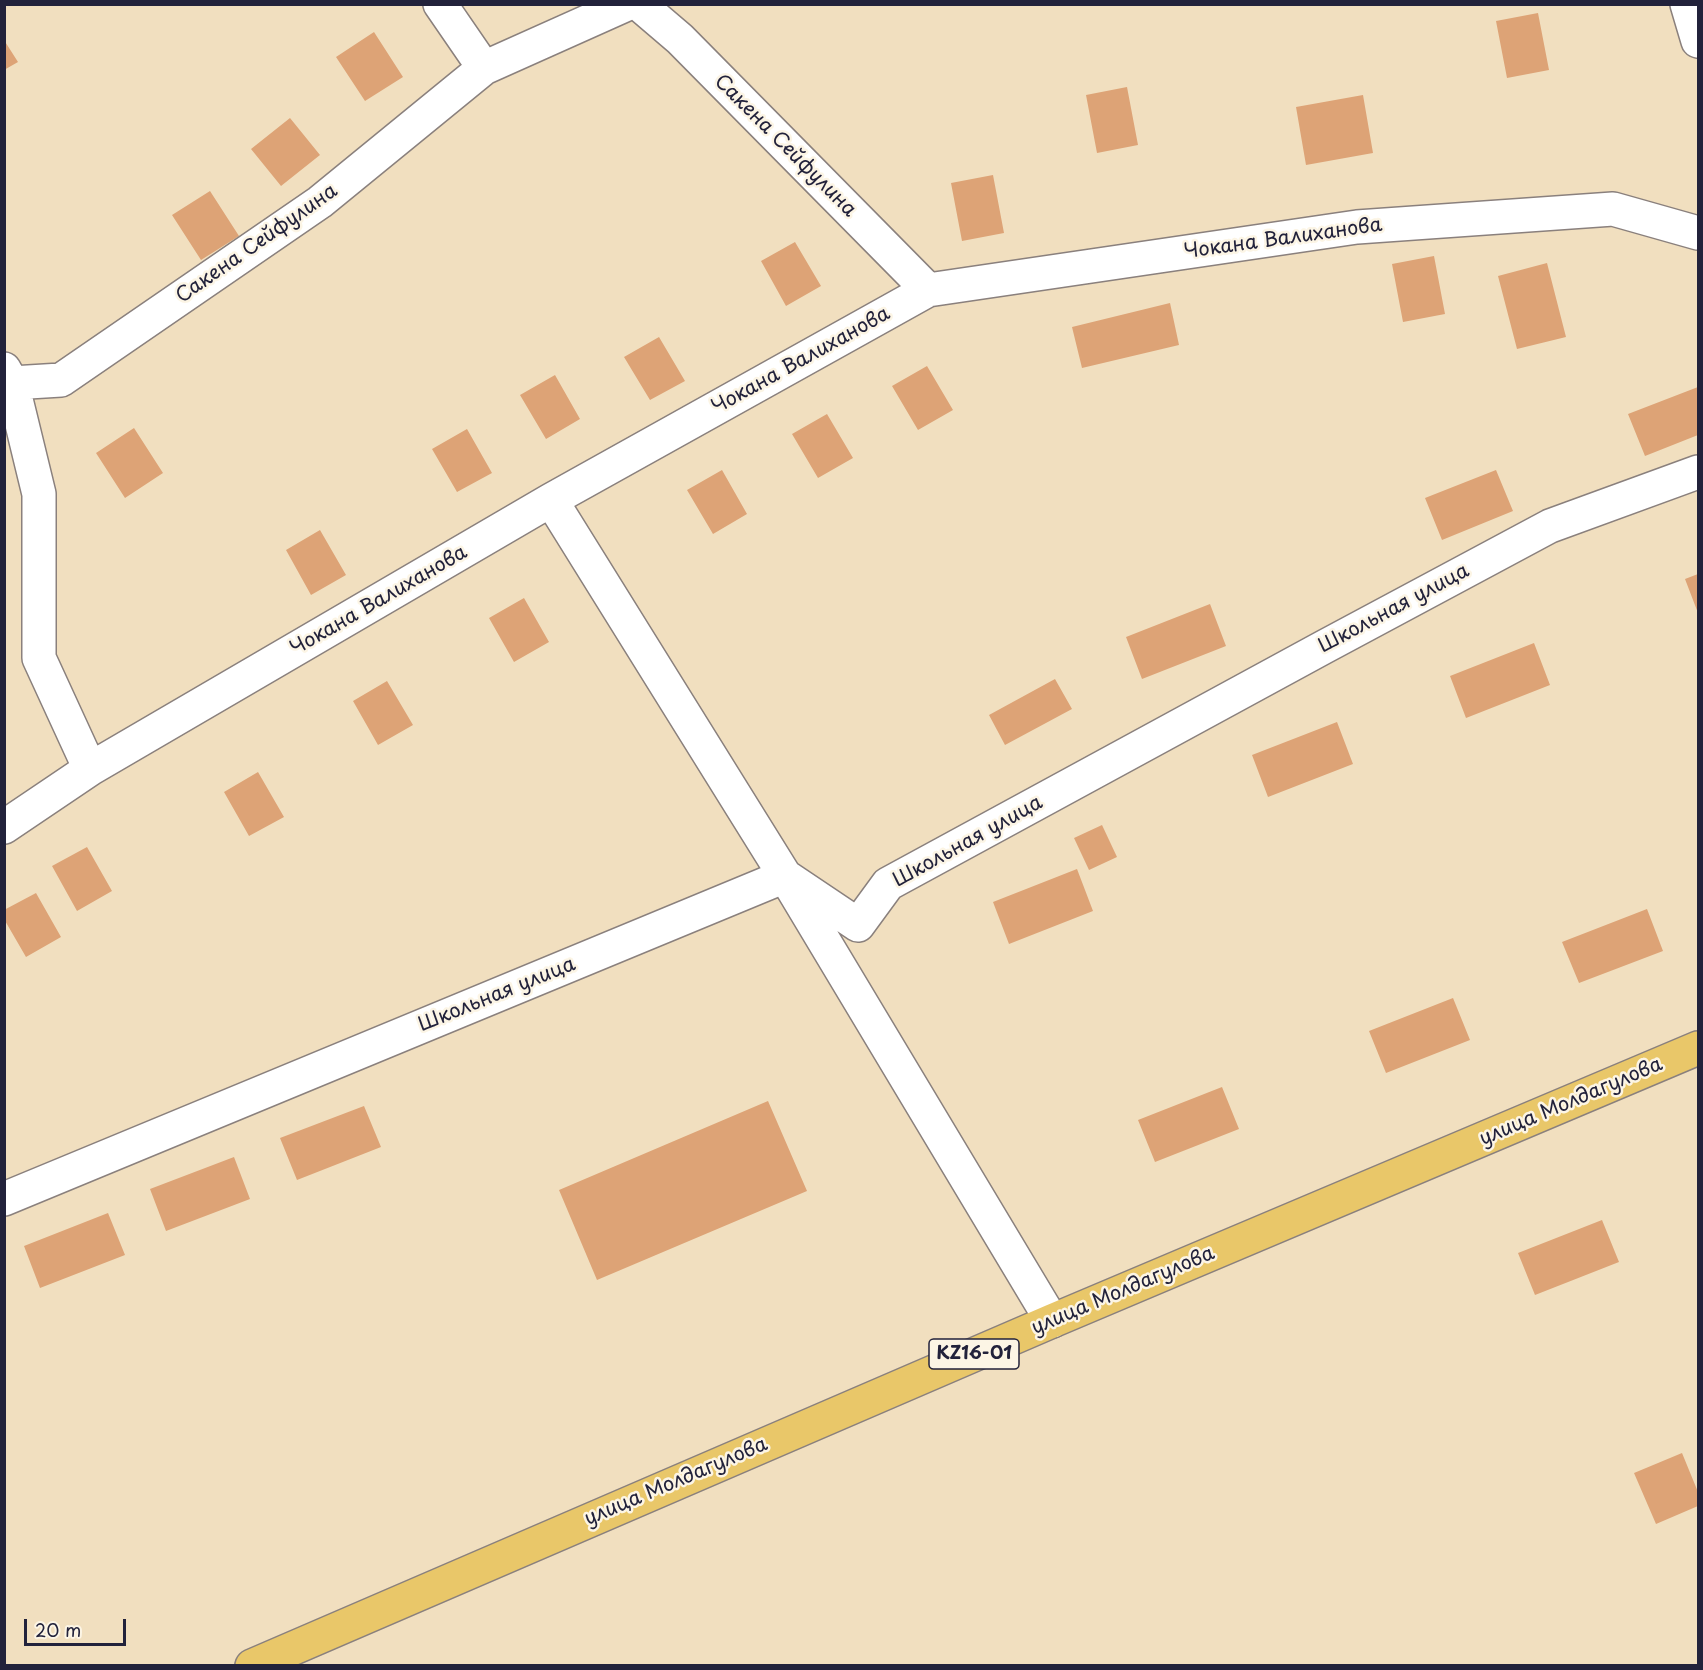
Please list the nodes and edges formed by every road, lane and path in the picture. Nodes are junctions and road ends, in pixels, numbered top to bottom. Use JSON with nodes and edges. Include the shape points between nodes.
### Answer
{"nodes":[{"id":1,"x":440,"y":4,"type":"edge"},
{"id":2,"x":627,"y":4,"type":"edge"},
{"id":3,"x":639,"y":4,"type":"edge"},
{"id":4,"x":1687,"y":4,"type":"edge"},
{"id":5,"x":1698,"y":41,"type":"edge"},
{"id":6,"x":484,"y":68,"type":"junction"},
{"id":7,"x":1698,"y":233,"type":"edge"},
{"id":8,"x":928,"y":290,"type":"junction"},
{"id":9,"x":8,"y":376,"type":"edge"},
{"id":10,"x":1698,"y":472,"type":"edge"},
{"id":11,"x":551,"y":500,"type":"junction"},
{"id":12,"x":90,"y":770,"type":"junction"},
{"id":13,"x":4,"y":828,"type":"edge"},
{"id":14,"x":785,"y":876,"type":"junction"},
{"id":15,"x":1698,"y":1048,"type":"edge"},
{"id":16,"x":4,"y":1199,"type":"edge"},
{"id":17,"x":1052,"y":1321,"type":"junction"},
{"id":18,"x":252,"y":1665,"type":"edge"}],
"edges":[{"from":1,"to":6,"type":"street"},
{"from":2,"to":6,"type":"street","name":"Сакена Сейфулина"},
{"from":3,"to":8,"type":"street","name":"Сакена Сейфулина","via":[[680,39]]},
{"from":4,"to":5,"type":"street"},
{"from":6,"to":9,"type":"street","name":"Сакена Сейфулина","via":[[320,202],[61,380]]},
{"from":7,"to":8,"type":"street","name":"Чокана Валиханова","via":[[1612,209],[1357,227]]},
{"from":8,"to":11,"type":"street","name":"Чокана Валиханова"},
{"from":9,"to":12,"type":"street","name":"Сакена Сейфулина","via":[[39,494],[39,658]]},
{"from":10,"to":14,"type":"street","name":"Школьная улица","via":[[1550,526],[1324,647],[888,884],[858,925]]},
{"from":11,"to":12,"type":"street","name":"Чокана Валиханова"},
{"from":11,"to":14,"type":"street"},
{"from":12,"to":13,"type":"street","name":"Чокана Валиханова"},
{"from":14,"to":16,"type":"street","name":"Школьная улица"},
{"from":14,"to":17,"type":"street"},
{"from":15,"to":17,"type":"main road","name":"улица Молдагулова","number":"KZ16-01"},
{"from":17,"to":18,"type":"main road","name":"улица Молдагулова","number":"KZ16-01"}]}
